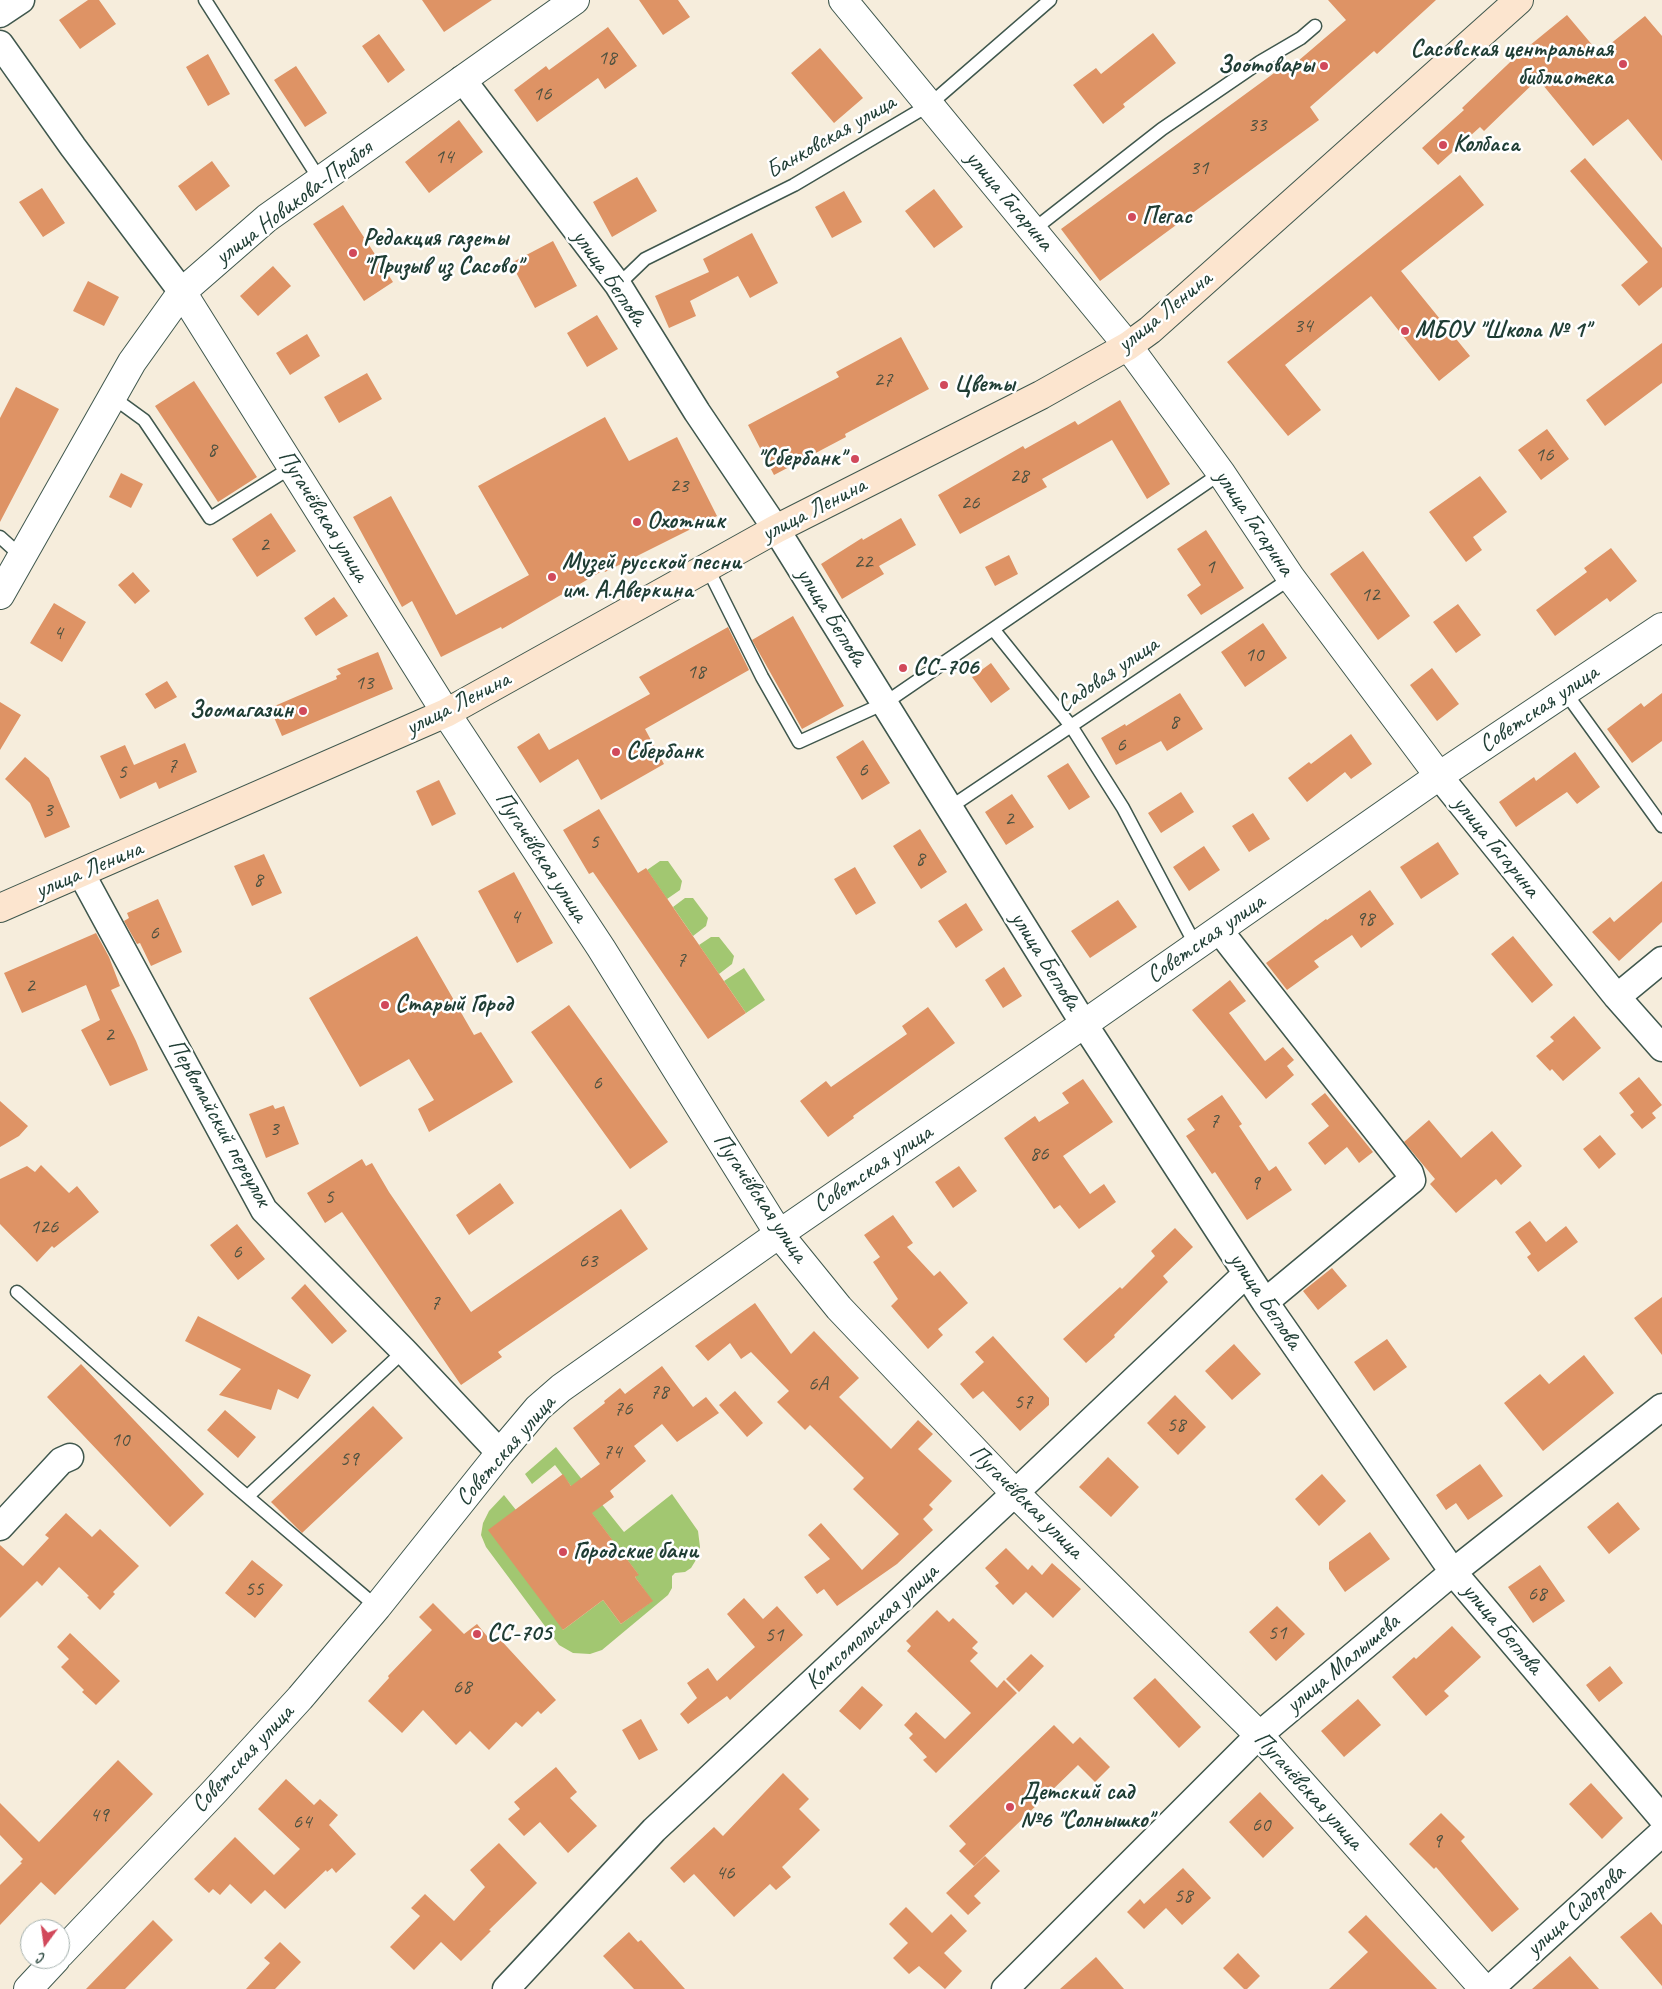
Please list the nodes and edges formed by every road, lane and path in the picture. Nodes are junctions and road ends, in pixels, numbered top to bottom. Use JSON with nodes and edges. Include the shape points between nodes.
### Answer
{"nodes":[{"id":1,"x":21,"y":0,"type":"edge"},
{"id":2,"x":205,"y":0,"type":"edge"},
{"id":3,"x":575,"y":0,"type":"edge"},
{"id":4,"x":843,"y":0,"type":"edge"},
{"id":5,"x":1050,"y":0,"type":"edge"},
{"id":6,"x":1519,"y":0,"type":"edge"},
{"id":7,"x":0,"y":14,"type":"edge"},
{"id":8,"x":1315,"y":26,"type":"dead end"},
{"id":9,"x":0,"y":44,"type":"edge"},
{"id":10,"x":462,"y":79,"type":"junction"},
{"id":11,"x":929,"y":105,"type":"junction"},
{"id":12,"x":320,"y":180,"type":"junction"},
{"id":13,"x":1033,"y":230,"type":"junction"},
{"id":14,"x":618,"y":285,"type":"junction"},
{"id":15,"x":182,"y":292,"type":"junction"},
{"id":16,"x":1128,"y":346,"type":"junction"},
{"id":17,"x":111,"y":396,"type":"junction"},
{"id":18,"x":292,"y":467,"type":"junction"},
{"id":19,"x":1220,"y":473,"type":"junction"},
{"id":20,"x":776,"y":529,"type":"junction"},
{"id":21,"x":0,"y":537,"type":"edge"},
{"id":22,"x":21,"y":556,"type":"junction"},
{"id":23,"x":706,"y":567,"type":"junction"},
{"id":24,"x":1291,"y":578,"type":"junction"},
{"id":25,"x":0,"y":595,"type":"edge"},
{"id":26,"x":1662,"y":627,"type":"edge"},
{"id":27,"x":993,"y":629,"type":"junction"},
{"id":28,"x":1565,"y":692,"type":"junction"},
{"id":29,"x":885,"y":703,"type":"junction"},
{"id":30,"x":446,"y":713,"type":"junction"},
{"id":31,"x":1071,"y":726,"type":"junction"},
{"id":32,"x":1439,"y":776,"type":"junction"},
{"id":33,"x":949,"y":808,"type":"junction"},
{"id":34,"x":1662,"y":826,"type":"edge"},
{"id":35,"x":81,"y":873,"type":"junction"},
{"id":36,"x":0,"y":908,"type":"edge"},
{"id":37,"x":1219,"y":930,"type":"junction"},
{"id":38,"x":1196,"y":946,"type":"junction"},
{"id":39,"x":1662,"y":960,"type":"edge"},
{"id":40,"x":1617,"y":997,"type":"junction"},
{"id":41,"x":1084,"y":1024,"type":"junction"},
{"id":42,"x":1662,"y":1048,"type":"edge"},
{"id":43,"x":779,"y":1234,"type":"junction"},
{"id":44,"x":1246,"y":1274,"type":"junction"},
{"id":45,"x":17,"y":1292,"type":"dead end"},
{"id":46,"x":1265,"y":1302,"type":"junction"},
{"id":47,"x":404,"y":1351,"type":"junction"},
{"id":48,"x":1662,"y":1408,"type":"edge"},
{"id":49,"x":500,"y":1453,"type":"junction"},
{"id":50,"x":70,"y":1457,"type":"dead end"},
{"id":51,"x":1016,"y":1493,"type":"junction"},
{"id":52,"x":248,"y":1496,"type":"junction"},
{"id":53,"x":0,"y":1527,"type":"edge"},
{"id":54,"x":1453,"y":1572,"type":"junction"},
{"id":55,"x":377,"y":1607,"type":"junction"},
{"id":56,"x":1259,"y":1735,"type":"junction"},
{"id":57,"x":1662,"y":1818,"type":"edge"},
{"id":58,"x":1662,"y":1833,"type":"edge"},
{"id":59,"x":70,"y":1943,"type":"edge"},
{"id":60,"x":47,"y":1969,"type":"edge"},
{"id":61,"x":28,"y":1989,"type":"edge"},
{"id":62,"x":506,"y":1989,"type":"edge"},
{"id":63,"x":1004,"y":1989,"type":"edge"},
{"id":64,"x":1484,"y":1989,"type":"edge"},
{"id":65,"x":1490,"y":1989,"type":"edge"}],
"edges":[{"from":1,"to":7,"type":"street"},
{"from":2,"to":12,"type":"lane"},
{"from":3,"to":10,"type":"street","name":"улица Новикова-Прибоя"},
{"from":4,"to":11,"type":"street","name":"улица Гагарина"},
{"from":5,"to":11,"type":"lane","name":"Банковская улица"},
{"from":6,"to":16,"type":"main road","name":"улица Ленина","via":[[1150,330]]},
{"from":8,"to":13,"type":"lane","via":[[1302,38],[1260,62],[1162,129]]},
{"from":9,"to":15,"type":"street"},
{"from":10,"to":12,"type":"street","name":"улица Новикова-Прибоя"},
{"from":10,"to":14,"type":"street","name":"улица Беглова"},
{"from":11,"to":13,"type":"street","name":"улица Гагарина"},
{"from":11,"to":14,"type":"lane","name":"Банковская улица","via":[[794,185],[645,259]]},
{"from":12,"to":15,"type":"street","name":"улица Новикова-Прибоя","via":[[267,218]]},
{"from":13,"to":16,"type":"street","name":"улица Гагарина"},
{"from":14,"to":20,"type":"street","name":"улица Беглова","via":[[696,412]]},
{"from":15,"to":17,"type":"street","name":"улица Новикова-Прибоя"},
{"from":15,"to":18,"type":"street","name":"Пугачёвская улица"},
{"from":16,"to":19,"type":"street","name":"улица Гагарина"},
{"from":16,"to":20,"type":"main road","name":"улица Ленина"},
{"from":17,"to":18,"type":"lane","via":[[144,420],[210,518]]},
{"from":17,"to":22,"type":"street","name":"улица Новикова-Прибоя"},
{"from":18,"to":30,"type":"street","name":"Пугачёвская улица"},
{"from":19,"to":24,"type":"street","name":"улица Гагарина"},
{"from":19,"to":27,"type":"lane"},
{"from":20,"to":23,"type":"main road","name":"улица Ленина"},
{"from":20,"to":29,"type":"street","name":"улица Беглова"},
{"from":21,"to":22,"type":"lane"},
{"from":22,"to":25,"type":"street","name":"улица Новикова-Прибоя"},
{"from":23,"to":29,"type":"lane","via":[[799,742]]},
{"from":23,"to":30,"type":"main road","name":"улица Ленина"},
{"from":24,"to":31,"type":"lane","name":"Садовая улица"},
{"from":24,"to":32,"type":"street","name":"улица Гагарина"},
{"from":26,"to":28,"type":"street","name":"Советская улица"},
{"from":27,"to":29,"type":"lane"},
{"from":27,"to":31,"type":"lane"},
{"from":28,"to":32,"type":"street","name":"Советская улица"},
{"from":28,"to":34,"type":"lane"},
{"from":29,"to":33,"type":"street","name":"улица Беглова"},
{"from":30,"to":35,"type":"main road","name":"улица Ленина"},
{"from":30,"to":43,"type":"street","name":"Пугачёвская улица","via":[[601,948]]},
{"from":31,"to":33,"type":"lane","name":"Садовая улица"},
{"from":31,"to":38,"type":"lane","via":[[1124,808]]},
{"from":32,"to":37,"type":"street","name":"Советская улица"},
{"from":32,"to":40,"type":"street","name":"улица Гагарина"},
{"from":33,"to":41,"type":"street","name":"улица Беглова"},
{"from":35,"to":36,"type":"main road","name":"улица Ленина"},
{"from":35,"to":47,"type":"street","name":"Первомайский переулок","via":[[264,1210]]},
{"from":37,"to":38,"type":"street","name":"Советская улица"},
{"from":37,"to":46,"type":"street","via":[[1410,1173],[1412,1180]]},
{"from":38,"to":41,"type":"street","name":"Советская улица"},
{"from":39,"to":40,"type":"street"},
{"from":40,"to":42,"type":"street","name":"улица Гагарина"},
{"from":41,"to":43,"type":"street","name":"Советская улица"},
{"from":41,"to":44,"type":"street","name":"улица Беглова"},
{"from":43,"to":49,"type":"street","name":"Советская улица","via":[[561,1388],[538,1408]]},
{"from":43,"to":51,"type":"street","name":"Пугачёвская улица","via":[[838,1308]]},
{"from":44,"to":46,"type":"street","name":"улица Беглова"},
{"from":44,"to":51,"type":"street","name":"Комсомольская улица"},
{"from":45,"to":52,"type":"lane"},
{"from":46,"to":54,"type":"street","name":"улица Беглова"},
{"from":47,"to":49,"type":"street","name":"Первомайский переулок"},
{"from":47,"to":52,"type":"lane"},
{"from":48,"to":54,"type":"street","name":"улица Малышева"},
{"from":49,"to":55,"type":"street","name":"Советская улица"},
{"from":50,"to":53,"type":"street","via":[[61,1461]]},
{"from":51,"to":56,"type":"street","name":"Пугачёвская улица"},
{"from":51,"to":62,"type":"street","name":"Комсомольская улица","via":[[654,1830]]},
{"from":52,"to":55,"type":"lane"},
{"from":54,"to":56,"type":"street","name":"улица Малышева"},
{"from":54,"to":57,"type":"street","name":"улица Беглова"},
{"from":55,"to":59,"type":"street","name":"Советская улица","via":[[300,1698]]},
{"from":56,"to":63,"type":"street","name":"улица Малышева"},
{"from":56,"to":64,"type":"street","name":"Пугачёвская улица"},
{"from":58,"to":65,"type":"street","name":"улица Сидорова"},
{"from":60,"to":61,"type":"street"}]}
